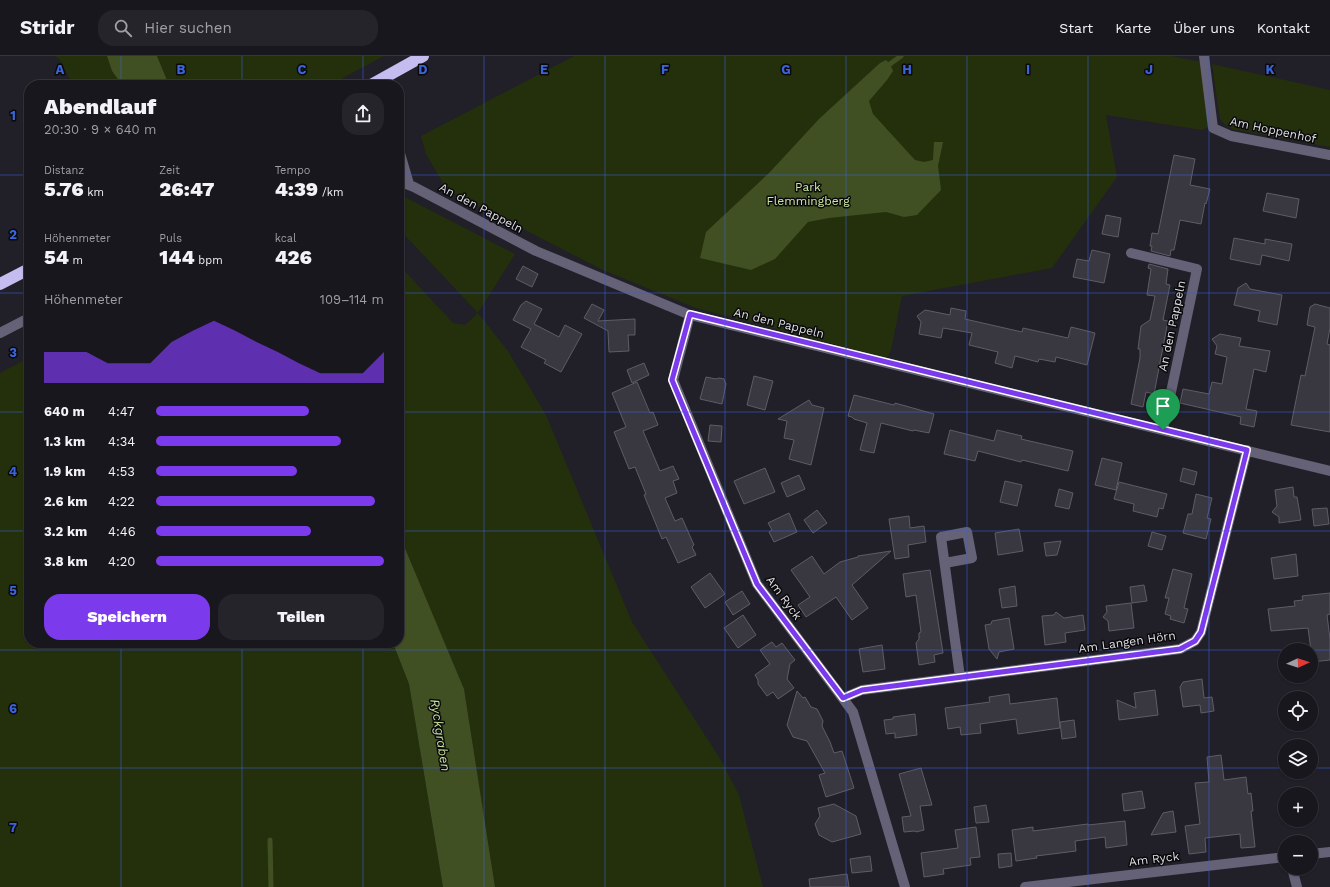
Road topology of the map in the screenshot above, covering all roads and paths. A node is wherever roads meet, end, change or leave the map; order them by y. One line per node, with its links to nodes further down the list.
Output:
1 (423, 56): 3 (highway)
2 (1204, 56): 4 (street, Am Hoppenhof)
3 (380, 80)
4 (1330, 155)
5 (404, 167): 7 (street)
6 (404, 182): 7 (street, An den Pappeln)
7 (409, 184): 11 (street, An den Pappeln)
8 (1131, 253): 14 (street, An den Pappeln)
9 (24, 272): 10 (highway)
10 (0, 284)
11 (690, 314): 14 (street, An den Pappeln); 19 (street, Am Ryck)
12 (24, 321): 13 (street)
13 (0, 333)
14 (1163, 430): 15 (street, An den Pappeln)
15 (1247, 450): 16 (street, An den Pappeln); 18 (street, Am Langen Hörn)
16 (1330, 471)
17 (945, 563): 18 (street)
18 (960, 677): 19 (street, Am Langen Hörn)
19 (843, 698): 24 (street, Am Ryck)
20 (1330, 852): 21 (street)
21 (1318, 853)
22 (1278, 858): 25 (street, Am Ryck)
23 (1294, 875): 26 (street)
24 (905, 887)
25 (1025, 887)
26 (1297, 887)

